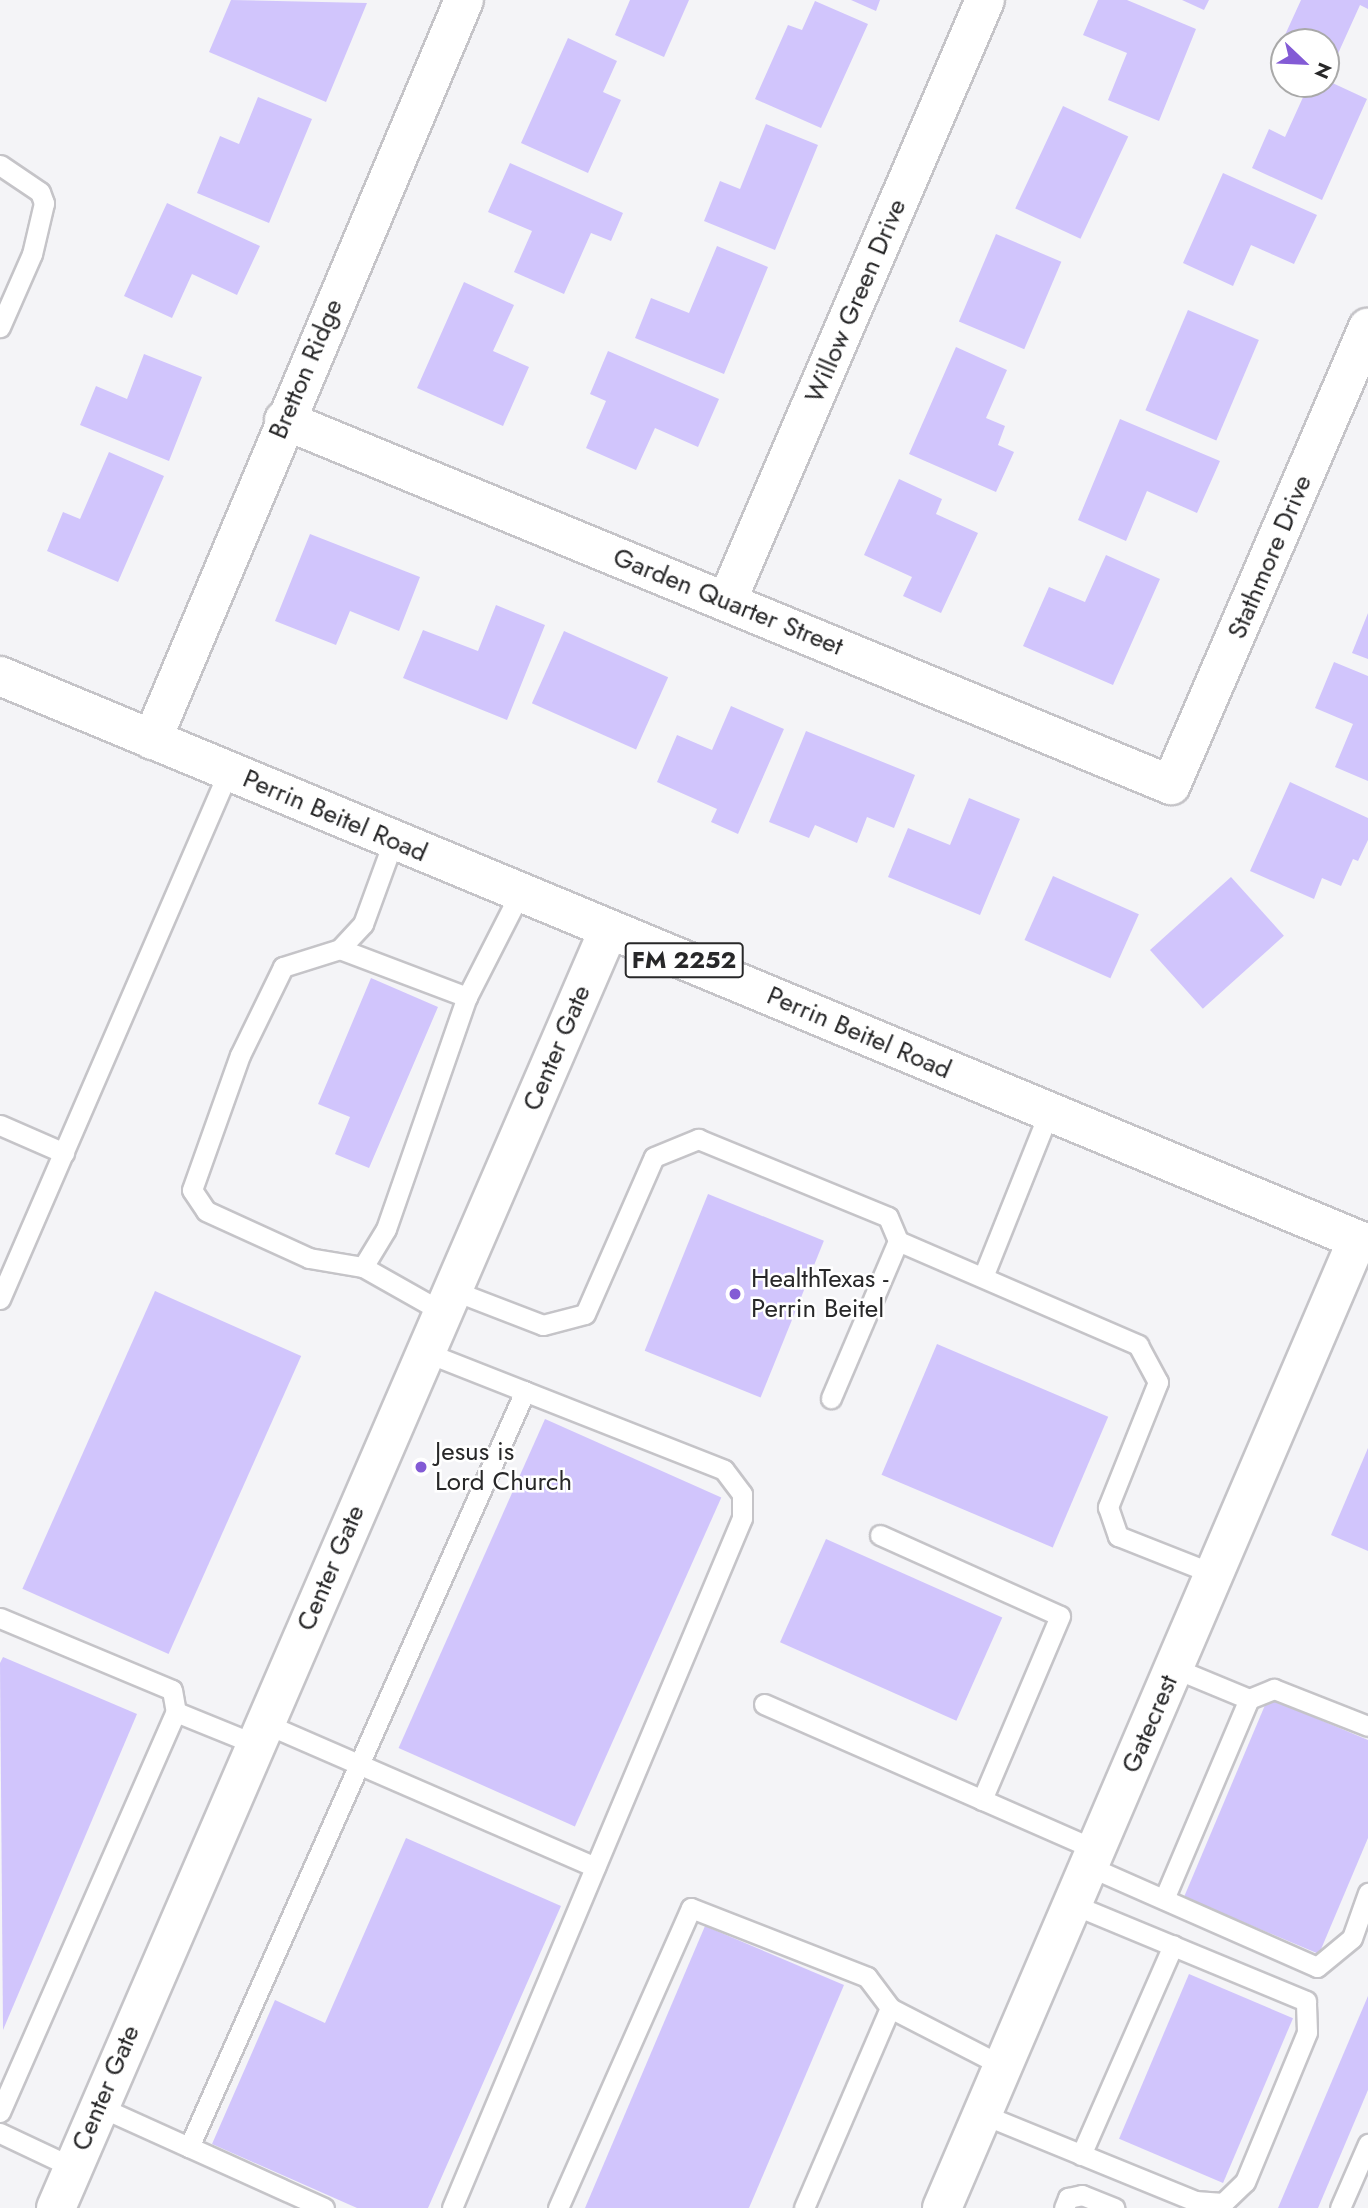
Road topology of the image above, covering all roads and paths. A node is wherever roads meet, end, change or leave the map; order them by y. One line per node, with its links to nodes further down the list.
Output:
1 (464, 0): 6 (street, Bretton Ridge)
2 (985, 0): 7 (street, Willow Green Drive)
3 (4, 166): 4 (lane)
4 (0, 327)
5 (1368, 328): 11 (street, Stathmore Drive)
6 (284, 420): 7 (street, Garden Quarter Street); 9 (street, Bretton Ridge)
7 (727, 601): 11 (street, Garden Quarter Street)
8 (0, 676): 9 (street, Perrin Beitel Road / FM 2252)
9 (152, 740): 10 (street, Perrin Beitel Road / FM 2252)
10 (229, 770): 12 (street, Perrin Beitel Road / FM 2252); 19 (lane)
11 (1171, 785)
12 (393, 842): 13 (street, Perrin Beitel Road / FM 2252); 15 (lane)
13 (520, 893): 14 (street, Perrin Beitel Road / FM 2252); 16 (lane)
14 (609, 929): 17 (street, Perrin Beitel Road / FM 2252); 25 (street, Center Gate)
15 (341, 949): 16 (lane); 22 (lane)
16 (467, 997): 22 (lane)
17 (1049, 1112): 21 (street, Perrin Beitel Road / FM 2252); 23 (lane)
18 (0, 1125): 19 (lane)
19 (64, 1153): 24 (lane)
20 (898, 1241): 23 (lane); 25 (lane); 28 (lane)
21 (1363, 1242): 30 (street, Gatecrest)
22 (363, 1267): 25 (lane)
23 (983, 1278): 30 (lane)
24 (0, 1299)
25 (447, 1301): 26 (street, Center Gate)
26 (425, 1352): 27 (lane); 37 (street, Center Gate)
27 (524, 1391): 38 (lane); 41 (lane)
28 (831, 1398)
29 (880, 1535): 39 (lane)
30 (1214, 1574): 32 (street, Gatecrest)
31 (0, 1618): 35 (lane)
32 (1174, 1668): 33 (lane); 40 (street, Gatecrest)
33 (1249, 1699): 36 (lane); 43 (lane)
34 (764, 1704): 39 (lane)
35 (176, 1712): 37 (lane); 49 (lane)
36 (1368, 1726)
37 (260, 1733): 38 (lane); 48 (street, Center Gate)
38 (359, 1765): 41 (lane); 53 (lane)
39 (982, 1800): 40 (lane)
40 (1092, 1858): 43 (lane); 44 (street, Gatecrest)
41 (595, 1867): 57 (lane)
42 (1368, 1894): 43 (lane)
43 (1164, 1899)
44 (1072, 1904): 45 (lane); 47 (street, Gatecrest)
45 (1173, 1945): 54 (lane); 54 (lane)
46 (891, 2008): 47 (lane); 58 (lane); 59 (lane)
47 (1003, 2066): 50 (street, Gatecrest)
48 (98, 2106): 53 (lane); 55 (street, Center Gate)
49 (0, 2112)
50 (982, 2114): 54 (lane); 60 (street, Gatecrest)
51 (0, 2133): 55 (lane)
52 (1368, 2144): 63 (lane)
53 (189, 2147): 56 (lane)
54 (1081, 2155)
55 (69, 2195)
56 (324, 2208)
57 (452, 2208)
58 (558, 2208)
59 (804, 2208)
60 (942, 2208)
61 (1064, 2208): 62 (lane)
62 (1115, 2208)
63 (1340, 2208)

